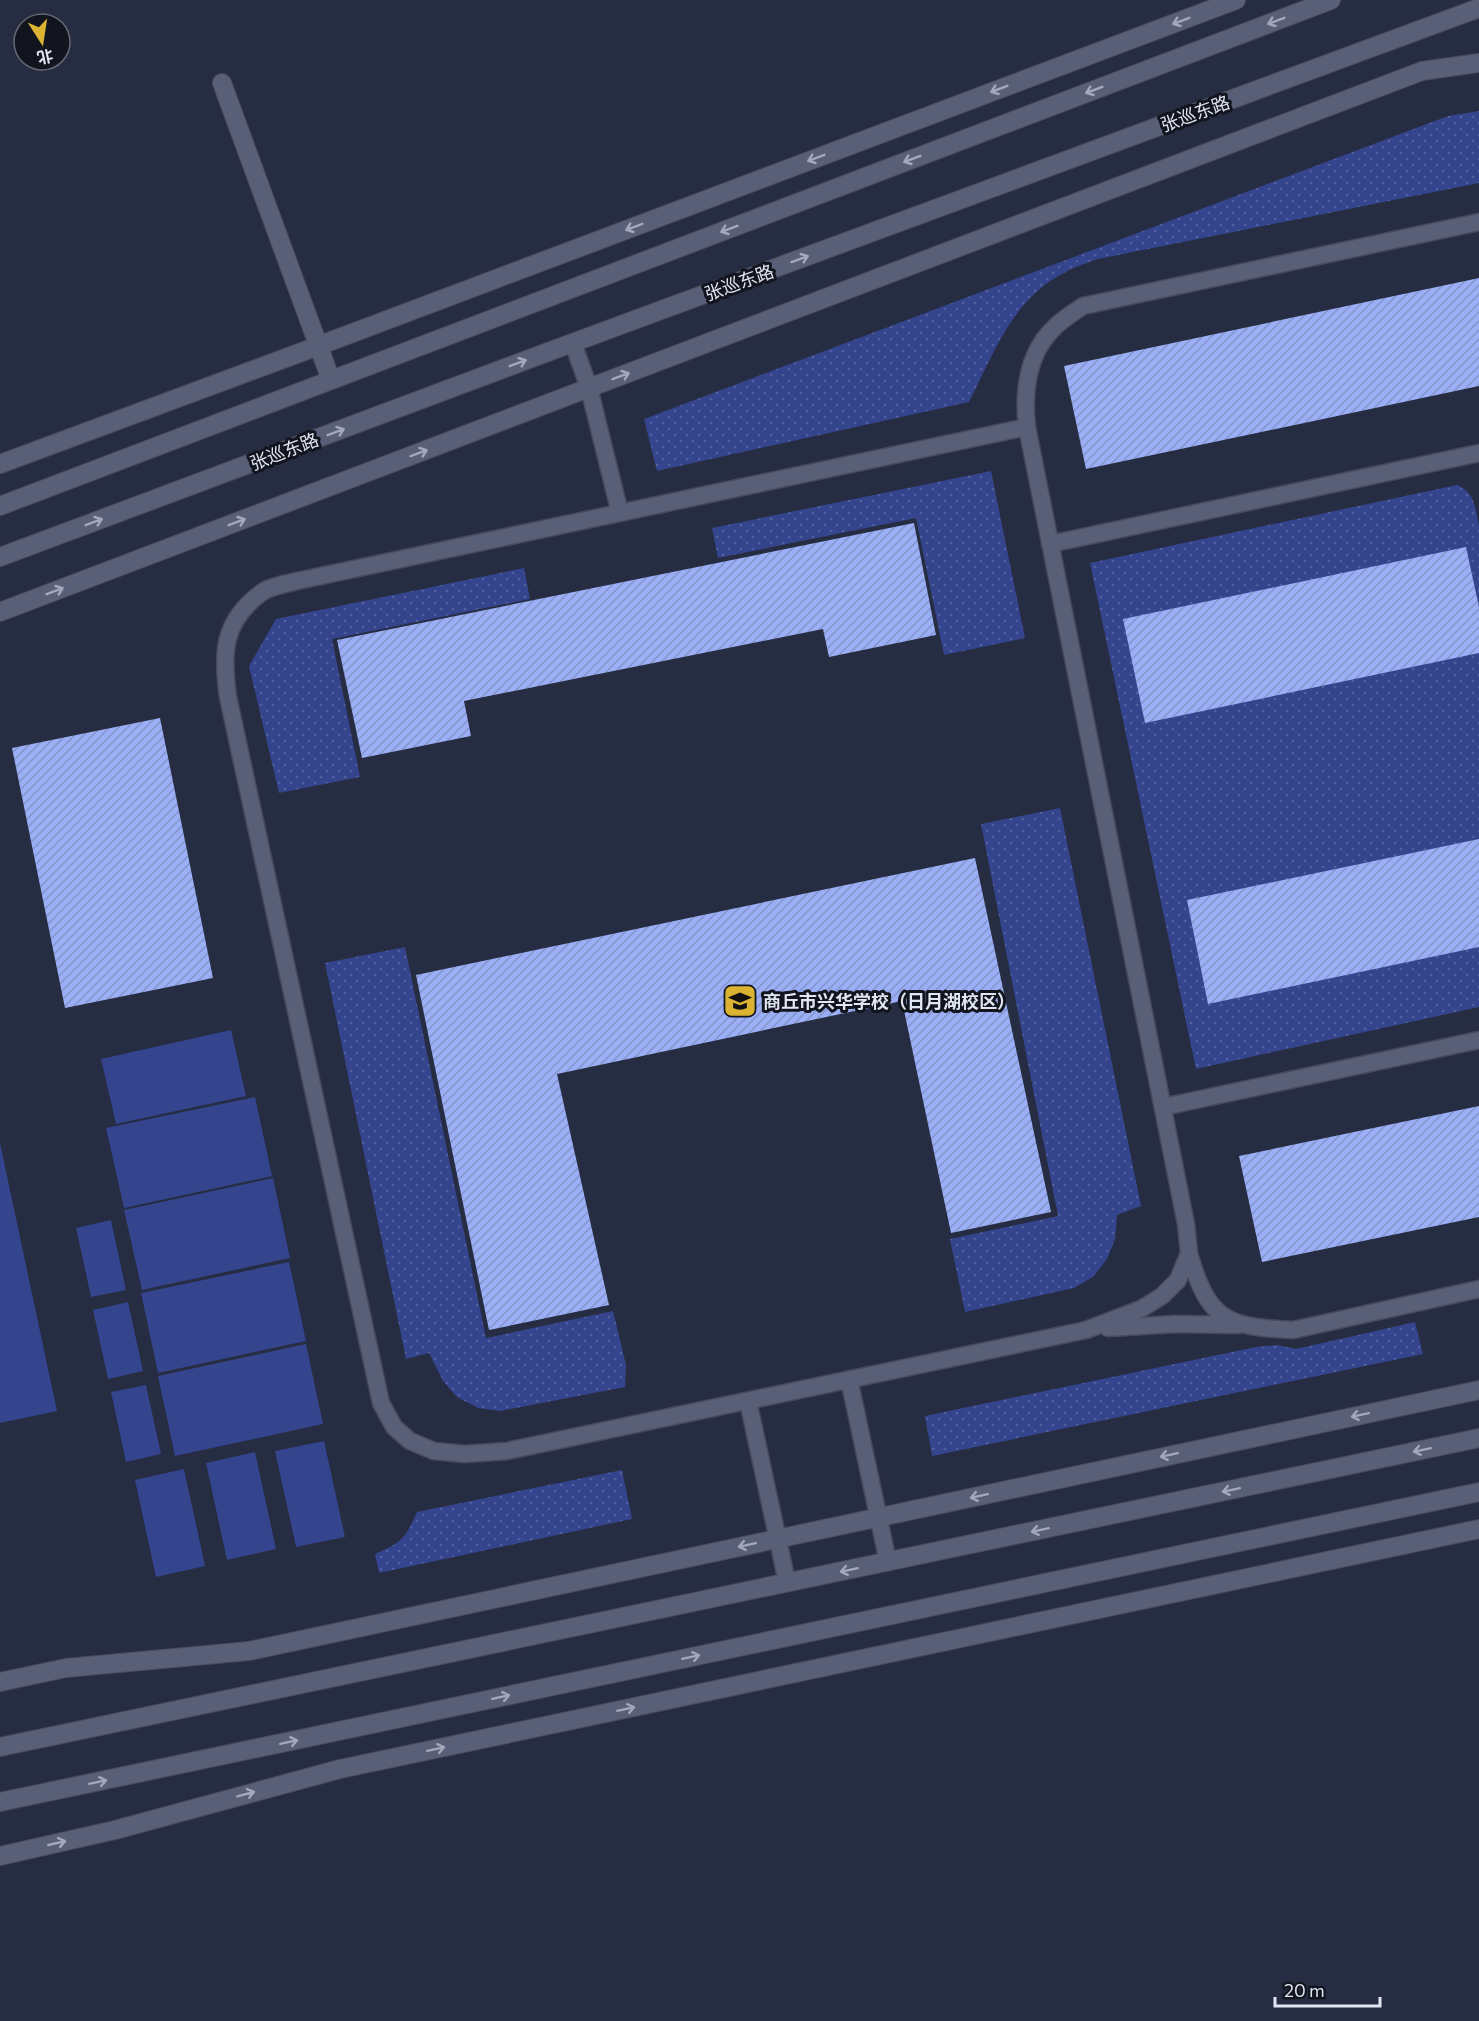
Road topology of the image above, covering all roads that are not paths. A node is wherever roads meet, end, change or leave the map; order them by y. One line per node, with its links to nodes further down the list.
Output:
1 (1236, 0): 8 (main road, one-way to 8)
2 (1331, 0): 9 (main road, one-way to 9)
3 (1479, 8): 7 (main road, 张巡东路, one-way to 3)
4 (1479, 63): 10 (main road, one-way to 4)
5 (222, 83): 8 (main road)
6 (1479, 222): 11 (lane)
7 (573, 343): 10 (lane); 17 (main road, 张巡东路, one-way to 7)
8 (318, 346): 9 (main road); 13 (main road)
9 (331, 380): 14 (main road)
10 (589, 388): 15 (lane); 18 (main road, one-way to 10)
11 (1027, 427): 15 (lane); 16 (lane)
12 (1479, 453): 16 (lane)
13 (0, 464)
14 (0, 506)
15 (620, 513): 27 (lane)
16 (1050, 544): 20 (lane)
17 (0, 557)
18 (0, 612)
19 (1479, 1040): 20 (lane)
20 (1163, 1107): 21 (lane)
21 (1189, 1253): 23 (lane); 24 (lane)
22 (1479, 1289): 23 (lane)
23 (1245, 1325): 24 (lane)
24 (1086, 1330): 25 (lane)
25 (849, 1379): 27 (lane); 30 (lane)
26 (1479, 1390): 30 (main road, one-way to 30)
27 (748, 1401): 32 (lane)
28 (1479, 1438): 33 (main road, one-way to 33)
29 (1479, 1492): 37 (main road, one-way to 29)
30 (878, 1517): 32 (main road); 33 (lane)
31 (1479, 1529): 38 (main road, one-way to 31)
32 (778, 1539): 34 (lane); 35 (main road, one-way to 35)
33 (888, 1562): 34 (main road, one-way to 34)
34 (787, 1582): 36 (main road)
35 (0, 1682)
36 (0, 1747)
37 (0, 1802)
38 (0, 1856)

